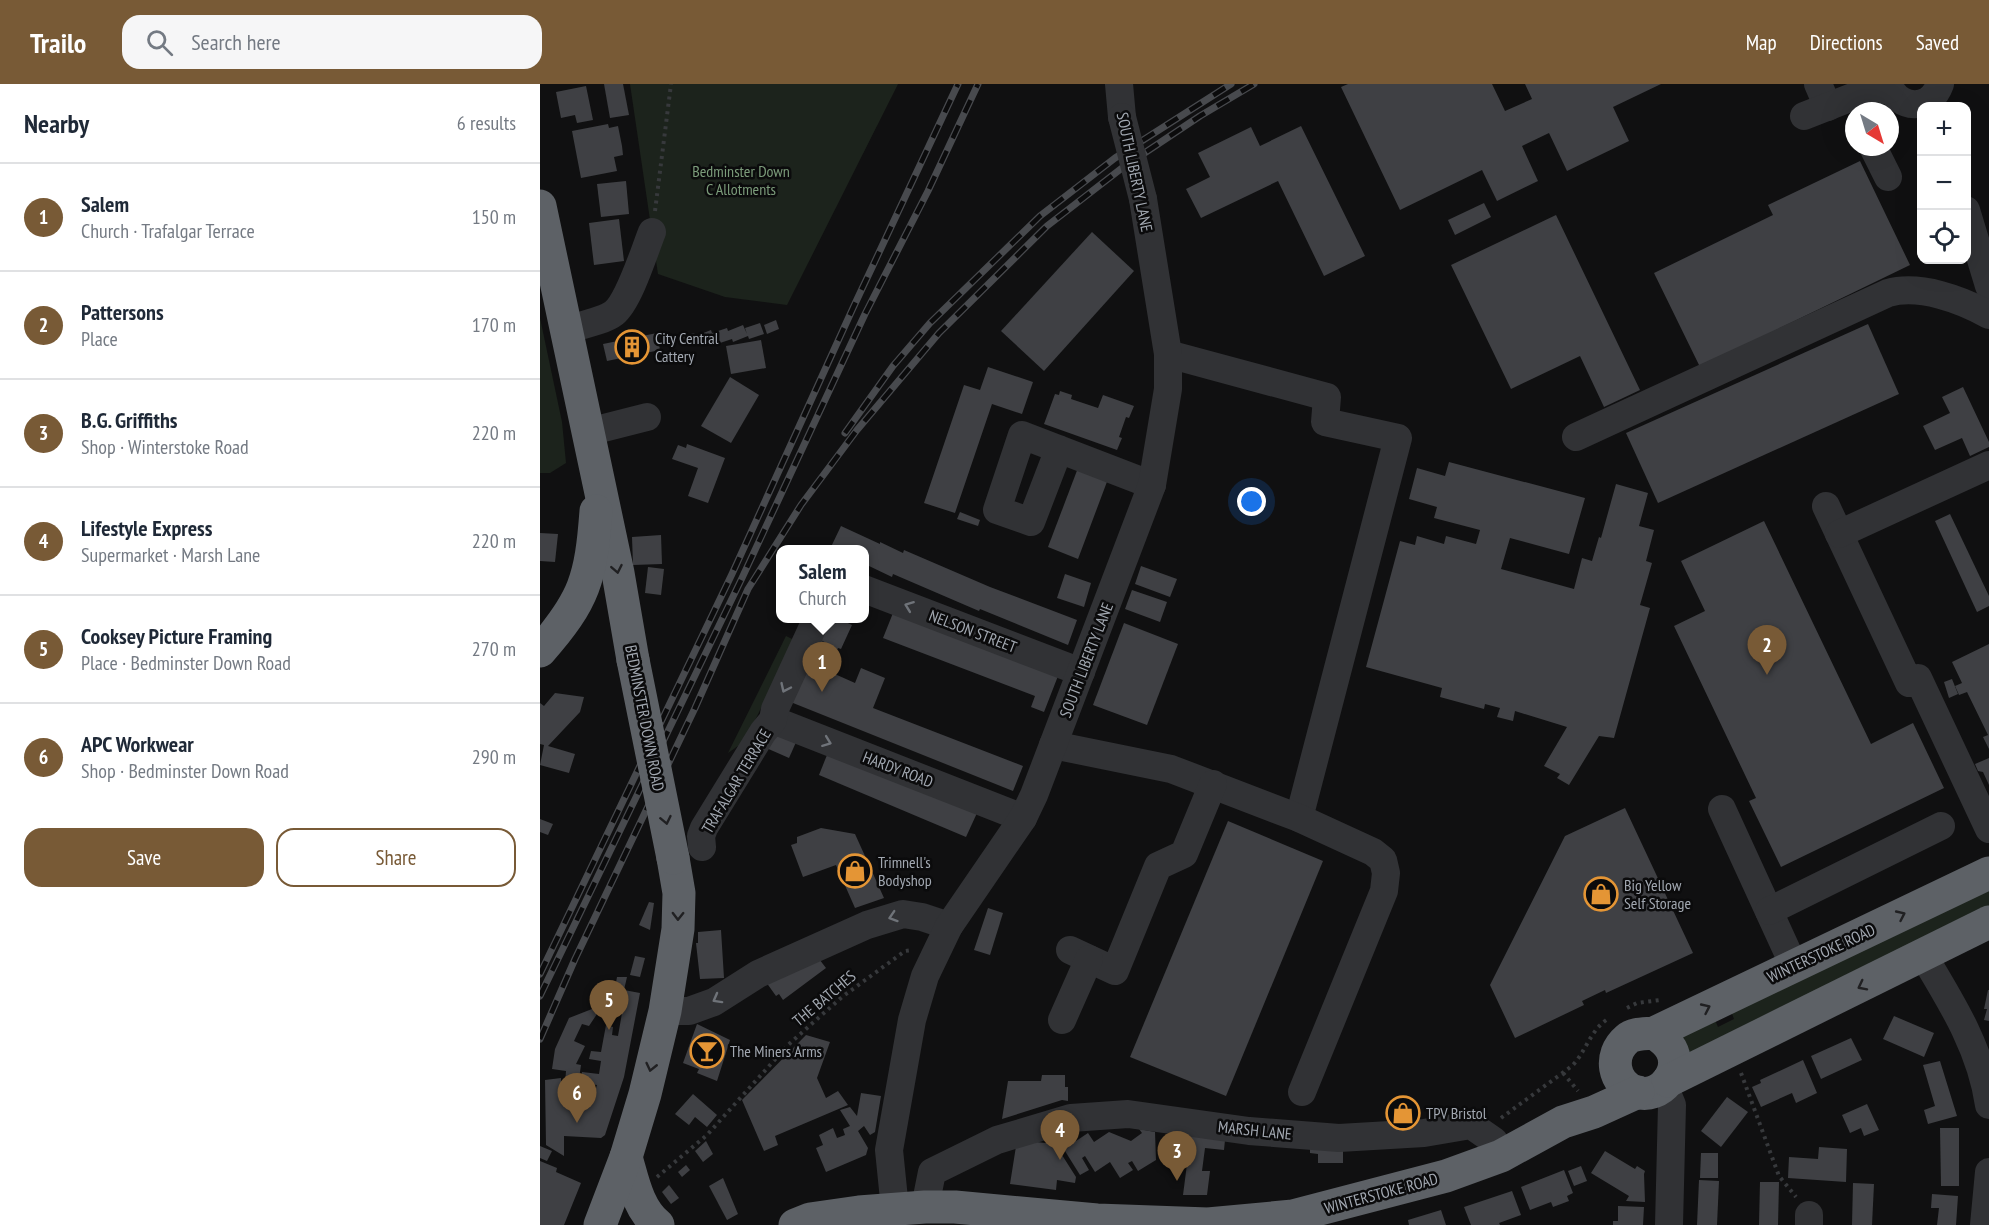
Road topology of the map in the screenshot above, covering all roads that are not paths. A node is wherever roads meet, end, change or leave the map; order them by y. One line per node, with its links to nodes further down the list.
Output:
1 (1119, 84): 13 (street, SOUTH LIBERTY LANE, bridge)
2 (1877, 95): 3 (street); 4 (street)
3 (1930, 98)
4 (1816, 102)
5 (1878, 156): 6 (street)
6 (1888, 177)
7 (540, 206): 12 (highway, BEDMINSTER DOWN ROAD)
8 (1971, 227): 10 (street)
9 (652, 232): 12 (street)
10 (1989, 286)
11 (1989, 315): 16 (street)
12 (565, 330): 15 (highway, BEDMINSTER DOWN ROAD)
13 (1168, 354): 20 (street, SOUTH LIBERTY LANE); 34 (street)
14 (647, 417): 15 (street)
15 (588, 432): 19 (highway, BEDMINSTER DOWN ROAD)
16 (1576, 437)
17 (1059, 449): 20 (street)
18 (1989, 465): 22 (street)
19 (597, 470): 25 (highway); 27 (highway, BEDMINSTER DOWN ROAD, one-way to 27)
20 (1152, 485): 28 (street, SOUTH LIBERTY LANE)
21 (1826, 506): 22 (street)
22 (1839, 534): 36 (street)
23 (869, 591): 28 (street, NELSON STREET, one-way to 23)
24 (815, 623): 29 (street, TRAFALGAR TERRACE, one-way to 29)
25 (562, 626): 26 (highway); 27 (highway)
26 (540, 651)
27 (633, 660): 37 (highway, BEDMINSTER DOWN ROAD, one-way to 37, bridge)
28 (1081, 672): 30 (street, SOUTH LIBERTY LANE)
29 (773, 720): 33 (street, HARDY ROAD, one-way to 33); 37 (street, TRAFALGAR TERRACE)
30 (1053, 744): 31 (street); 33 (street, SOUTH LIBERTY LANE)
31 (1213, 784): 34 (street); 45 (street)
32 (1722, 809): 39 (street)
33 (1023, 818): 41 (street, SOUTH LIBERTY LANE)
34 (1299, 818): 49 (street)
35 (1941, 826): 39 (street)
36 (1989, 829)
37 (688, 853): 44 (highway, BEDMINSTER DOWN ROAD, one-way to 44)
38 (1985, 873): 43 (highway, WINTERSTOKE ROAD, one-way to 38)
39 (1769, 911): 43 (street)
40 (1989, 922): 42 (highway, WINTERSTOKE ROAD)
41 (944, 937): 44 (street, one-way to 44); 55 (street, SOUTH LIBERTY LANE)
42 (1923, 955): 48 (highway, WINTERSTOKE ROAD, one-way to 48); 50 (street)
43 (1794, 966): 46 (highway, WINTERSTOKE ROAD, one-way to 43)
44 (665, 1011): 53 (highway, BEDMINSTER DOWN ROAD, one-way to 53)
45 (1062, 1020)
46 (1653, 1033): 47 (highway, WINTERSTOKE ROAD); 48 (highway)
47 (1615, 1065): 48 (highway); 51 (highway, WINTERSTOKE ROAD)
48 (1657, 1086): 51 (highway, WINTERSTOKE ROAD); 61 (street)
49 (1302, 1092)
50 (1989, 1105)
51 (1563, 1122): 52 (highway, WINTERSTOKE ROAD)
52 (1501, 1156): 55 (street, MARSH LANE); 56 (highway, WINTERSTOKE ROAD)
53 (626, 1157): 58 (highway, BEDMINSTER DOWN ROAD); 59 (highway)
54 (1989, 1172): 62 (street)
55 (916, 1212): 57 (highway, WINTERSTOKE ROAD); 60 (highway, WINTERSTOKE ROAD)
56 (1294, 1220): 57 (highway, WINTERSTOKE ROAD)
57 (1208, 1224)
58 (600, 1225)
59 (658, 1225)
60 (795, 1225)
61 (1669, 1225)
62 (1984, 1225)

